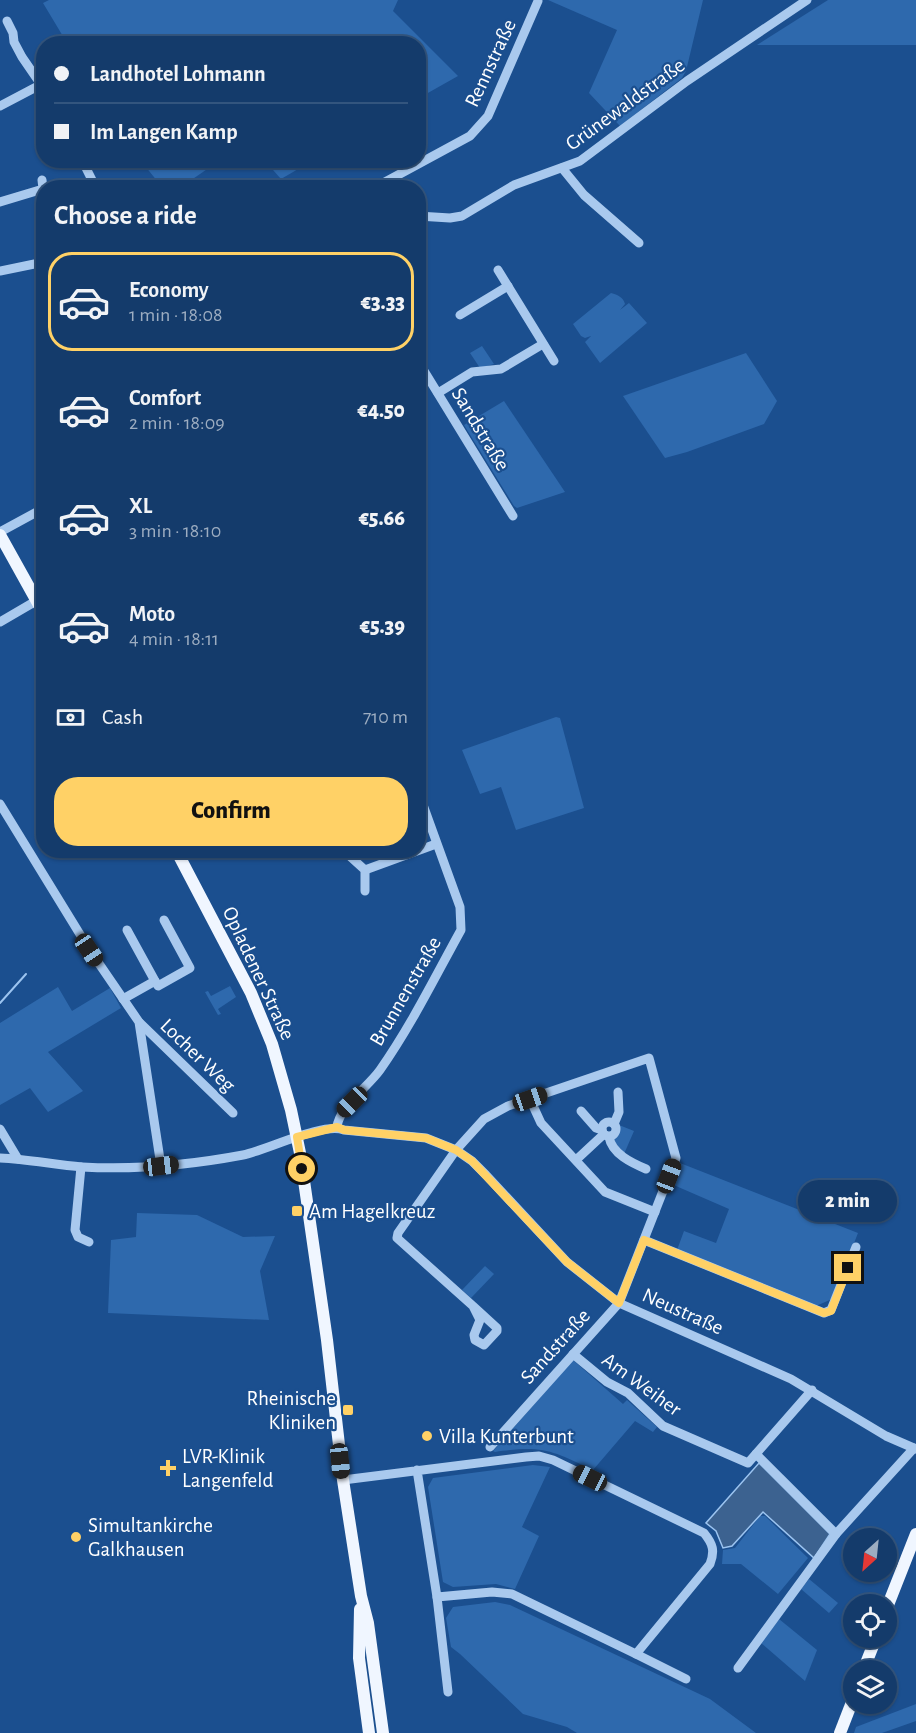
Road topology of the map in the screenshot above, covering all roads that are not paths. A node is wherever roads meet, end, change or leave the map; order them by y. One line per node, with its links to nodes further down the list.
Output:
1 (807, 0): 9 (street, Grünewaldstraße)
2 (538, 1): 7 (street, Rennstraße)
3 (8, 21): 4 (street)
4 (36, 77)
5 (36, 89): 6 (street)
6 (2, 102)
7 (426, 160)
8 (411, 168): 10 (street, Rennstraße)
9 (562, 168): 13 (street, Grünewaldstraße); 14 (street)
10 (389, 180)
11 (36, 191): 12 (street)
12 (0, 202)
13 (426, 216)
14 (639, 243)
15 (36, 264): 17 (street)
16 (498, 270): 18 (street)
17 (0, 271)
18 (508, 286): 19 (street); 20 (street)
19 (460, 315)
20 (543, 344): 21 (street); 23 (street)
21 (554, 361)
22 (426, 374): 23 (street, Sandstraße)
23 (438, 393): 25 (street, Sandstraße)
24 (36, 513): 26 (street)
25 (513, 516)
26 (0, 533): 27 (main road)
27 (36, 601): 28 (street)
28 (0, 622)
29 (0, 804): 41 (street, Locher Weg)
30 (426, 815): 31 (street, Brunnenstraße)
31 (436, 844): 32 (street); 47 (street, Brunnenstraße)
32 (426, 848)
33 (180, 858): 50 (main road, Opladener Straße)
34 (352, 858): 36 (street)
35 (398, 858): 36 (street)
36 (365, 870): 37 (street)
37 (365, 891)
38 (164, 920): 40 (street)
39 (127, 930): 40 (street)
40 (155, 981): 41 (street)
41 (123, 999): 42 (street, Locher Weg)
42 (139, 1022): 46 (street, Locher Weg); 55 (street, Locher Weg)
43 (618, 1092): 49 (street)
44 (530, 1099): 51 (street); 54 (street); 58 (street, Sandstraße)
45 (581, 1111): 49 (street)
46 (233, 1113)
47 (337, 1127): 50 (street, Neustraße); 51 (street, Neustraße)
48 (0, 1129): 53 (street)
49 (605, 1134): 54 (street); 57 (street)
50 (297, 1137): 55 (street, Neustraße); 70 (main road, Opladener Straße)
51 (456, 1150): 62 (street, Neustraße); 63 (street)
52 (0, 1158): 53 (street, Neustraße)
53 (18, 1159): 56 (street, Neustraße)
54 (576, 1160): 58 (street)
55 (161, 1166): 56 (street, Neustraße)
56 (81, 1167): 60 (street)
57 (646, 1169)
58 (655, 1212): 59 (street, Sandstraße)
59 (644, 1240): 61 (street); 62 (street, Sandstraße)
60 (89, 1242)
61 (856, 1247)
62 (619, 1303): 64 (street, Sandstraße); 65 (street, Neustraße)
63 (473, 1306)
64 (573, 1354): 66 (street, Sandstraße); 68 (street, Am Weiher)
65 (812, 1390): 67 (street, Neustraße); 68 (street)
66 (490, 1447)
67 (915, 1448): 71 (street)
68 (756, 1454): 71 (street)
69 (417, 1470): 70 (street); 75 (street); 76 (street)
70 (343, 1480): 74 (main road, Opladener Straße)
71 (836, 1534): 77 (street)
72 (916, 1534): 73 (main road)
73 (892, 1594)
74 (361, 1596): 81 (main road); 82 (main road)
75 (436, 1597): 76 (street); 79 (street)
76 (636, 1654): 78 (street)
77 (738, 1668)
78 (686, 1679)
79 (448, 1692)
80 (847, 1714): 83 (main road)
81 (369, 1733)
82 (383, 1733)
83 (840, 1733)

